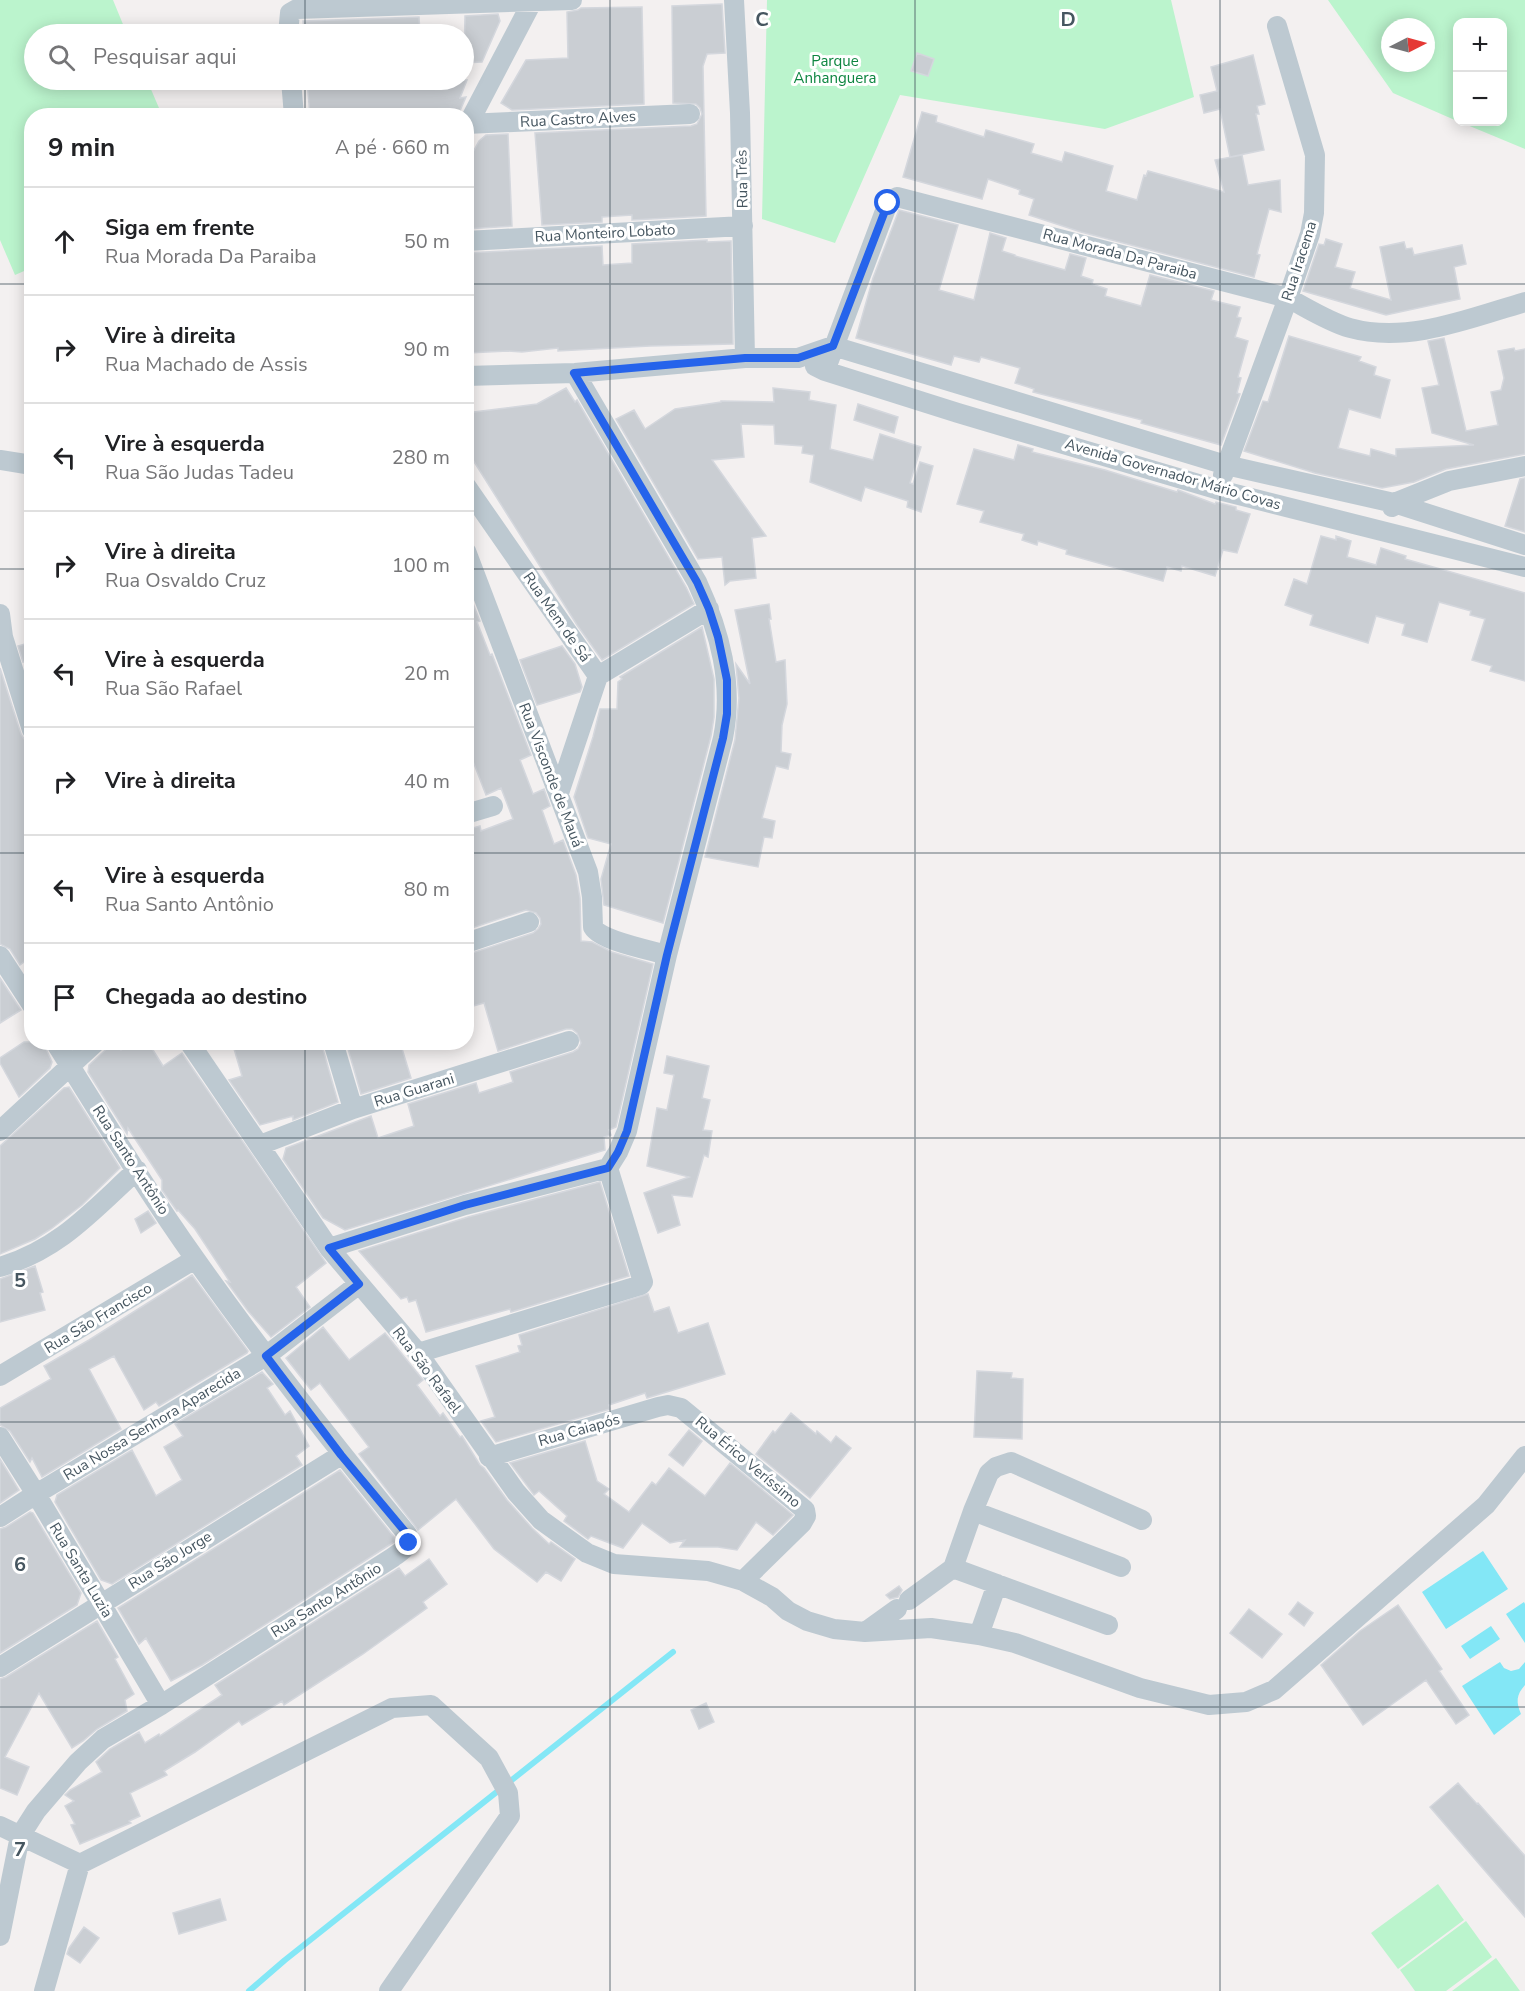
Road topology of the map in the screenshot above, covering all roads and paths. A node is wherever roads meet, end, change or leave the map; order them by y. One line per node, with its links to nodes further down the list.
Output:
1 (572, 0): 3 (street)
2 (734, 0): 11 (street, Rua Três)
3 (532, 1): 4 (street); 8 (street)
4 (289, 24)
5 (1277, 26): 13 (street, Rua Iracema)
6 (292, 90): 7 (street)
7 (293, 108)
8 (474, 113)
9 (690, 114): 10 (street, Rua Castro Alves)
10 (474, 126)
11 (743, 226): 12 (street, Rua Monteiro Lobato); 16 (street, Rua Três)
12 (474, 241)
13 (1287, 298): 14 (street, Rua Morada Da Paraiba); 15 (street, Rua Morada Da Paraiba); 25 (street, Rua Iracema)
14 (1525, 302)
15 (833, 346): 17 (street); 18 (street, Rua Morada Da Paraiba); 21 (street, Avenida Governador Mário Covas)
16 (745, 358): 17 (street); 19 (street)
17 (798, 358): 18 (street, Avenida Governador Mário Covas)
18 (825, 371): 22 (street, Avenida Governador Mário Covas)
19 (574, 373): 20 (street); 34 (street)
20 (474, 376)
21 (1033, 407): 22 (street); 25 (street, Avenida Governador Mário Covas)
22 (1026, 432): 27 (street, Avenida Governador Mário Covas)
23 (0, 460): 24 (street)
24 (24, 464)
25 (1226, 465): 27 (street, Rua Iracema); 29 (street, Avenida Governador Mário Covas)
26 (1525, 465): 29 (street)
27 (1219, 490): 30 (street, Avenida Governador Mário Covas)
28 (474, 498): 37 (street, Rua Mem de Sá)
29 (1394, 503): 30 (street); 31 (street, Avenida Governador Mário Covas)
30 (1383, 530): 32 (street, Avenida Governador Mário Covas)
31 (1525, 544)
32 (1525, 567)
33 (474, 572): 39 (street, Rua Visconde de Mauá)
34 (709, 609): 37 (street); 44 (street)
35 (0, 614): 36 (street)
36 (1, 637): 38 (street)
37 (598, 676): 39 (street, Rua Mem de Sá)
38 (24, 689)
39 (559, 793): 44 (street, Rua Visconde de Mauá)
40 (493, 806): 41 (street)
41 (474, 812)
42 (529, 922): 43 (street)
43 (474, 940)
44 (667, 955): 56 (street)
45 (0, 956): 46 (street)
46 (24, 993)
47 (570, 1041): 53 (street, Rua Guarani)
48 (60, 1050): 52 (street, Rua Santo Antônio)
49 (87, 1050): 52 (street)
50 (195, 1050): 55 (street, Rua São Rafael)
51 (335, 1050): 53 (street)
52 (70, 1066): 54 (street); 57 (street, Rua Santo Antônio)
53 (353, 1109): 55 (street, Rua Guarani)
54 (0, 1131)
55 (260, 1145): 58 (street, Rua São Rafael)
56 (608, 1168): 58 (street); 62 (street)
57 (137, 1170): 59 (street, Rua Santo Antônio); 60 (street)
58 (329, 1248): 61 (street, Rua São Rafael)
59 (195, 1259): 63 (street, Rua Santo Antônio); 64 (street, Rua São Francisco)
60 (0, 1267)
61 (359, 1284): 62 (street, Rua São Rafael); 63 (street, Rua Nossa Senhora Aparecida)
62 (418, 1353): 69 (street, Rua São Rafael)
63 (266, 1356): 67 (street, Rua Santo Antônio); 70 (street, Rua Nossa Senhora Aparecida)
64 (0, 1376)
65 (668, 1406): 69 (street, Rua Caiapós); 76 (street, Rua Érico Veríssimo)
66 (0, 1437): 70 (street, Rua Santa Luzia)
67 (341, 1455): 78 (street, Rua São Jorge); 83 (street, Rua Santo Antônio)
68 (1525, 1456): 81 (street, Rua São Rafael)
69 (489, 1457): 76 (street, Rua São Rafael)
70 (36, 1494): 72 (street, Rua Nossa Senhora Aparecida); 78 (street, Rua Santa Luzia)
71 (973, 1511): 73 (street); 74 (street); 75 (street)
72 (0, 1517)
73 (1142, 1520)
74 (1121, 1567)
75 (953, 1568): 77 (street); 80 (street)
76 (743, 1581): 80 (street, Rua São Rafael)
77 (997, 1584): 79 (street); 81 (street)
78 (100, 1603): 82 (street, Rua São Jorge); 83 (street, Rua Santa Luzia)
79 (1108, 1625)
80 (865, 1632): 81 (street, Rua São Rafael)
81 (979, 1635)
82 (0, 1667)
83 (161, 1705): 85 (street, Rua Santo Antônio)
84 (0, 1826): 85 (street)
85 (20, 1836): 86 (street); 87 (street)
86 (80, 1864): 88 (street); 89 (street)
87 (0, 1936)
88 (44, 1991)
89 (389, 1991)

